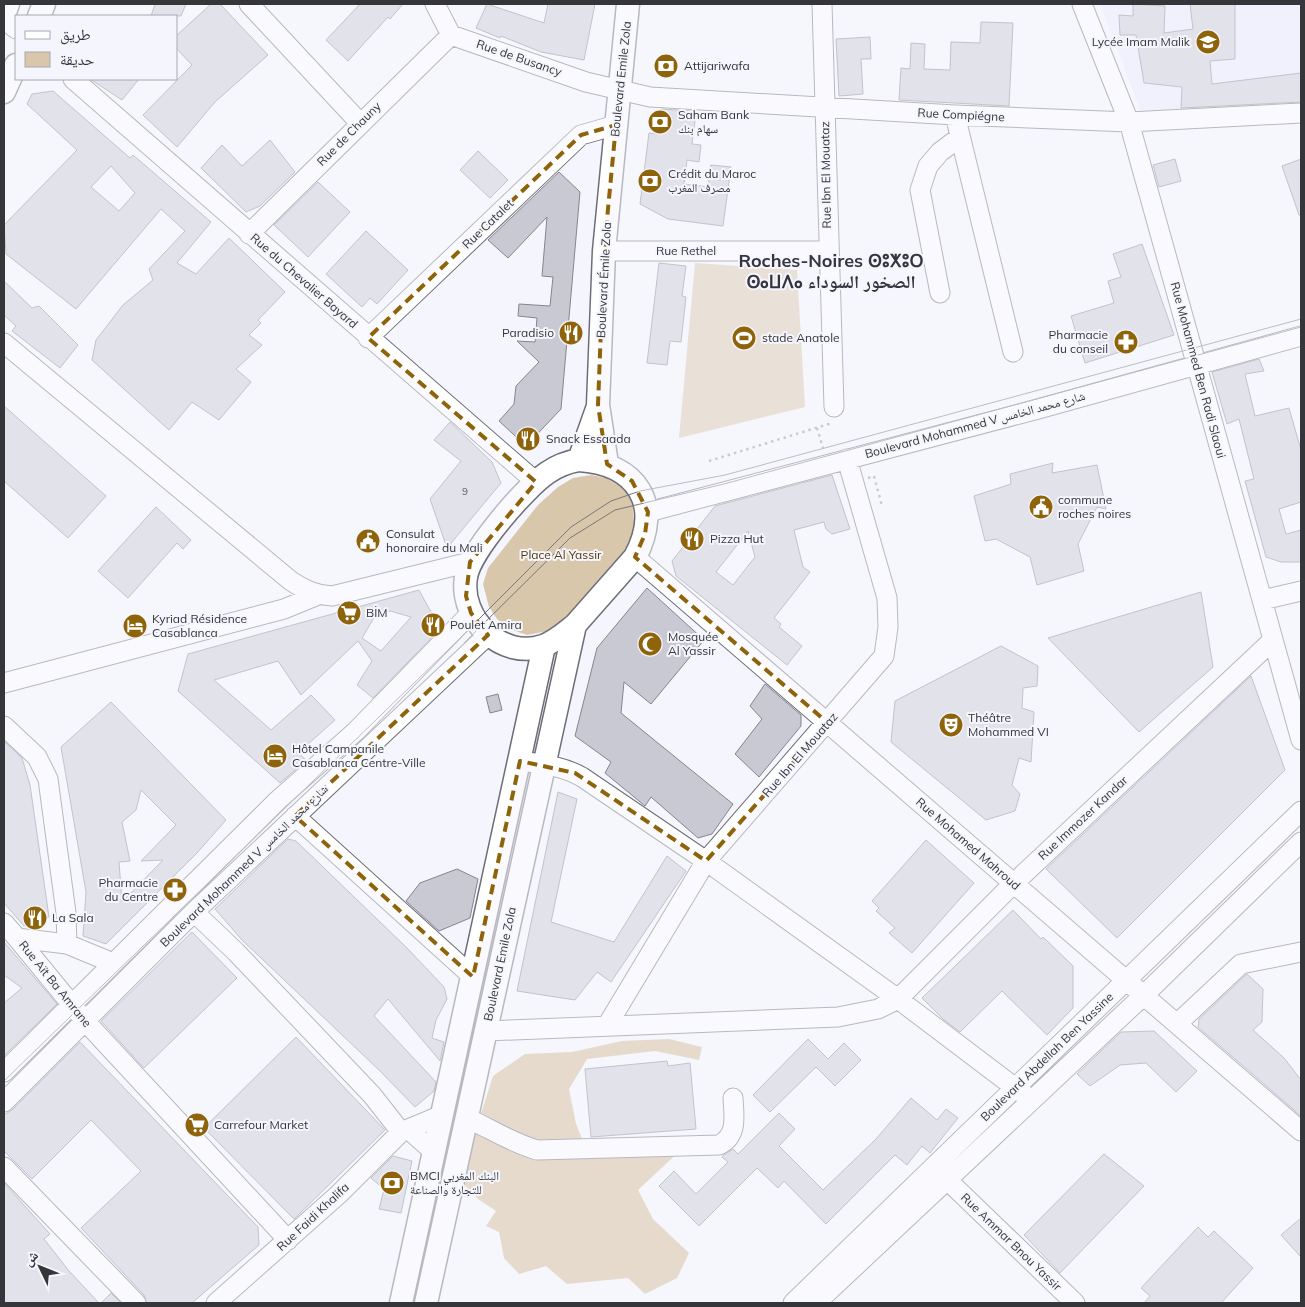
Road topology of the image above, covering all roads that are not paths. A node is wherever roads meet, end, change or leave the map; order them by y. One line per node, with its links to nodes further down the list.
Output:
1 (8, 4): 7 (main road)
2 (249, 4): 19 (street)
3 (435, 4): 10 (street)
4 (628, 4): 14 (main road, Boulevard Emile Zola)
5 (822, 4): 15 (street, Rue Ibn El Mouataz)
6 (1085, 6): 18 (street, Rue Mohammed Ben Radi Slaoui)
7 (4, 15)
8 (4, 19): 9 (street)
9 (15, 28)
10 (450, 35): 14 (street, Rue de Busancy); 19 (street, Rue de Chauny)
11 (15, 68): 13 (main road)
12 (74, 80): 23 (street, Rue du Chevalier Bayard)
13 (4, 92)
14 (621, 92): 15 (street, Rue Compiégne); 20 (main road, Boulevard Emile Zola)
15 (825, 107): 17 (street, Rue Compiégne); 25 (street, Rue Ibn El Mouataz)
16 (1301, 113): 18 (street, Rue Compiégne)
17 (955, 115): 18 (street, Rue Compiégne); 21 (street)
18 (1129, 122): 31 (street, Rue Mohammed Ben Radi Slaoui)
19 (360, 123): 23 (street, Rue de Chauny)
20 (616, 125): 22 (main road, Boulevard Emile Zola); 28 (street, Rue Catalet)
21 (960, 137): 26 (street); 30 (street)
22 (613, 154): 24 (main road, Boulevard Émile Zola)
23 (249, 234): 28 (street, Rue du Chevalier Bayard)
24 (604, 251): 25 (street, Rue Rethel); 32 (main road, Boulevard Émile Zola)
25 (828, 251): 33 (street, Rue Ibn El Mouataz)
26 (940, 293)
27 (1301, 336): 31 (street, Boulevard Mohammed V شارع محمد الخامس)
28 (368, 338): 37 (street, Rue du Chevalier Bayard)
29 (4, 343): 42 (street)
30 (1014, 352)
31 (1197, 364): 34 (street, Boulevard Mohammed V شارع محمد الخامس); 43 (street, Rue Mohammed Ben Radi Slaoui)
32 (598, 405): 35 (main road, Boulevard Émile Zola); 36 (main road, Boulevard Émile Zola)
33 (836, 414)
34 (847, 459): 38 (street, Boulevard Mohammed V شارع محمد الخامس); 50 (street, Rue Ibn El Mouataz)
35 (579, 460): 36 (main road); 37 (main road)
36 (606, 464): 38 (main road)
37 (536, 482): 40 (main road)
38 (648, 512): 39 (main road)
39 (635, 557): 45 (main road); 50 (street, Rue Mohamed Mahroud)
40 (470, 562): 42 (street); 44 (main road)
41 (1301, 591): 43 (street)
42 (318, 595): 49 (street)
43 (1262, 600): 47 (street, Rue Mohammed Ben Radi Slaoui)
44 (471, 613): 46 (main road); 67 (street, Boulevard Mohammed V شارع محمد الخامس)
45 (575, 625): 48 (main road); 54 (main road, Boulevard Emile Zola)
46 (488, 635): 48 (main road); 56 (street, Boulevard Mohammed V شارع محمد الخامس)
47 (1272, 641): 52 (street, Rue Mohammed Ben Radi Slaoui); 61 (street, Rue Immozer Kandar)
48 (544, 646): 53 (main road, Boulevard Emile Zola)
49 (4, 684)
50 (828, 723): 59 (street, Rue Ibn El Mouataz); 61 (street, Rue Mohamed Mahroud)
51 (4, 726): 65 (street)
52 (1301, 740)
53 (520, 761): 54 (street); 68 (main road, Boulevard Emile Zola)
54 (544, 764): 59 (street); 76 (main road, Boulevard Emile Zola)
55 (1301, 811): 58 (street, Boulevard Abdellah Ben Yassine)
56 (295, 816): 62 (street, Boulevard Mohammed V شارع محمد الخامس); 68 (street)
57 (1301, 842): 60 (street, Boulevard Abdellah Ben Yassine)
58 (1263, 848): 60 (street); 69 (street, Boulevard Abdellah Ben Yassine)
59 (706, 862): 71 (street); 75 (street, Rue Ibn El Mouataz)
60 (1278, 864): 70 (street, Boulevard Abdellah Ben Yassine)
61 (1014, 883): 69 (street, Rue Mohamed Mahroud); 71 (street, Rue Immozer Kandar)
62 (194, 912): 73 (street, Boulevard Mohammed V شارع محمد الخامس); 84 (street)
63 (4, 923): 64 (street)
64 (17, 938): 65 (street, Rue Aït Ba Amrane); 72 (street, Rue Aït Ba Amrane)
65 (67, 944): 67 (street, Rue Aït Ba Amrane)
66 (1301, 952): 74 (street)
67 (113, 963): 72 (street, Boulevard Mohammed V شارع محمد الخامس)
68 (473, 977): 82 (main road, Boulevard Emile Zola)
69 (1126, 980): 70 (street, Rue Mohamed Mahroud); 78 (street, Boulevard Abdellah Ben Yassine)
70 (1144, 995): 74 (street, Rue Mohamed Mahroud); 80 (street, Boulevard Abdellah Ben Yassine)
71 (898, 999): 75 (street); 78 (street)
72 (73, 1004): 73 (street, Rue Aït Ba Amrane); 77 (street, Boulevard Mohammed V شارع محمد الخامس)
73 (86, 1022): 81 (street, Boulevard Mohammed V شارع محمد الخامس); 90 (street, Rue Aït Ba Amrane)
74 (1178, 1023): 85 (street, Rue Mohamed Mahroud)
75 (608, 1024): 76 (street)
76 (486, 1031): 83 (main road, Boulevard Emile Zola)
77 (4, 1072)
78 (1016, 1088): 80 (street); 87 (street, Boulevard Abdellah Ben Yassine)
79 (734, 1098): 83 (street)
80 (1032, 1101): 89 (street, Boulevard Abdellah Ben Yassine)
81 (4, 1102)
82 (442, 1115): 84 (street, Rue Faidi Khalifa); 86 (main road, Boulevard Emile Zola)
83 (466, 1118): 94 (main road, Boulevard Emile Zola)
84 (404, 1130): 86 (street); 90 (street, Rue Faidi Khalifa)
85 (1301, 1131)
86 (434, 1152): 93 (main road, Boulevard Emile Zola)
87 (934, 1166): 89 (street, Rue Ammar Bnou Yassir); 95 (street, Boulevard Abdellah Ben Yassine)
88 (4, 1167): 91 (street)
89 (948, 1181): 96 (street, Boulevard Abdellah Ben Yassine); 97 (street, Rue Ammar Bnou Yassir)
90 (288, 1240): 92 (street, Rue Faidi Khalifa)
91 (136, 1303)
92 (216, 1303)
93 (402, 1303)
94 (426, 1303)
95 (793, 1303)
96 (816, 1303)
97 (1075, 1303)

